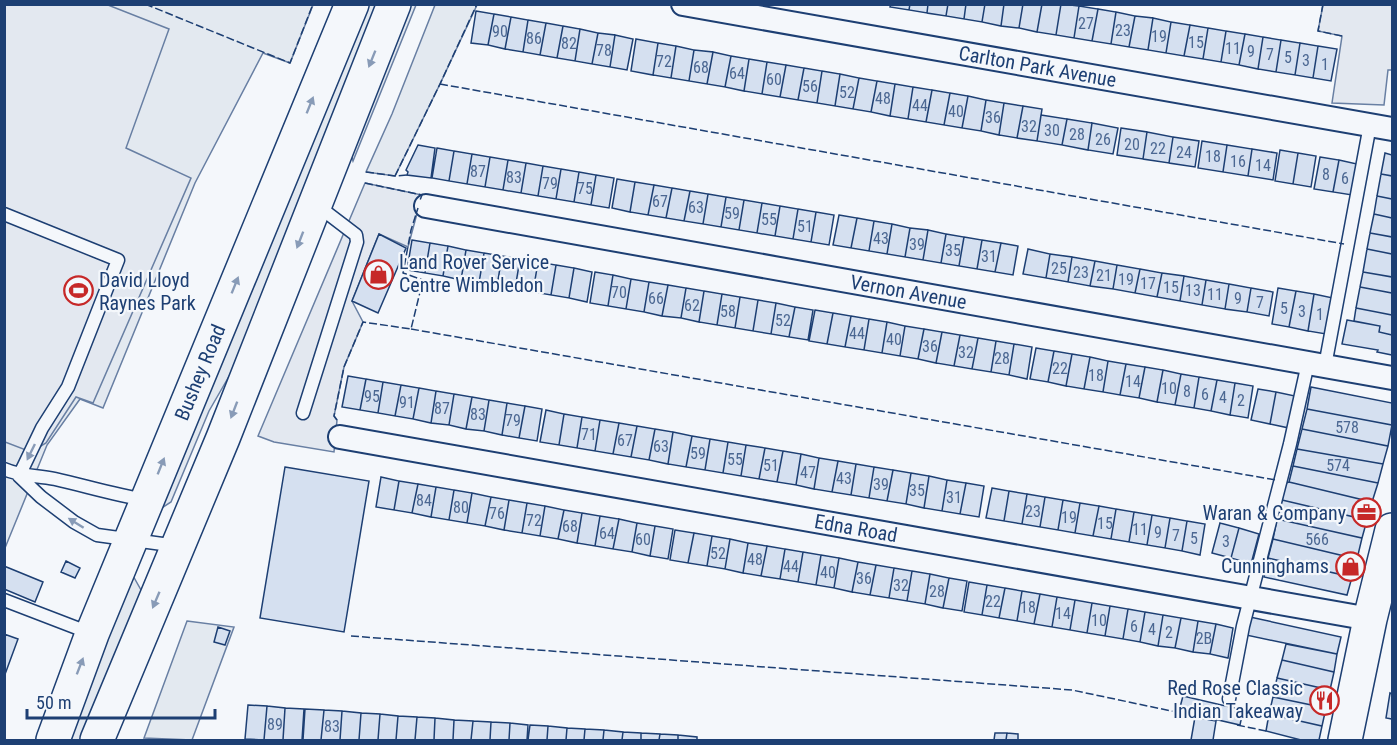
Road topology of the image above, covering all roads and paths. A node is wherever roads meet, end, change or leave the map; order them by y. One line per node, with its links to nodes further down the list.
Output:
1 (352, 4): 15 (main road, Bushey Road, one-way to 1)
2 (394, 4): 6 (main road, one-way to 6)
3 (683, 4): 4 (street, Carlton Park Avenue)
4 (1370, 125): 5 (street, Carlton Park Avenue); 9 (lane)
5 (1392, 129)
6 (314, 203): 11 (lane); 18 (main road, one-way to 18)
7 (426, 206): 9 (street, Vernon Avenue)
8 (4, 214): 14 (lane, one-way to 14)
9 (1316, 365): 10 (street, Vernon Avenue); 19 (lane)
10 (1392, 378)
11 (303, 413)
12 (340, 437): 19 (street, Edna Road)
13 (4, 469): 14 (lane)
14 (19, 476): 15 (lane); 17 (lane, one-way to 14)
15 (147, 500): 17 (main road, Bushey Road)
16 (1392, 530): 21 (main road)
17 (131, 539): 18 (lane); 22 (main road, Bushey Road)
18 (179, 546): 25 (main road, one-way to 25)
19 (1250, 597): 21 (street, Edna Road); 23 (lane)
20 (4, 600): 22 (lane)
21 (1370, 619): 26 (main road)
22 (92, 634): 24 (main road, Bushey Road, one-way to 22)
23 (1229, 699)
24 (53, 741)
25 (97, 741)
26 (1345, 741)

